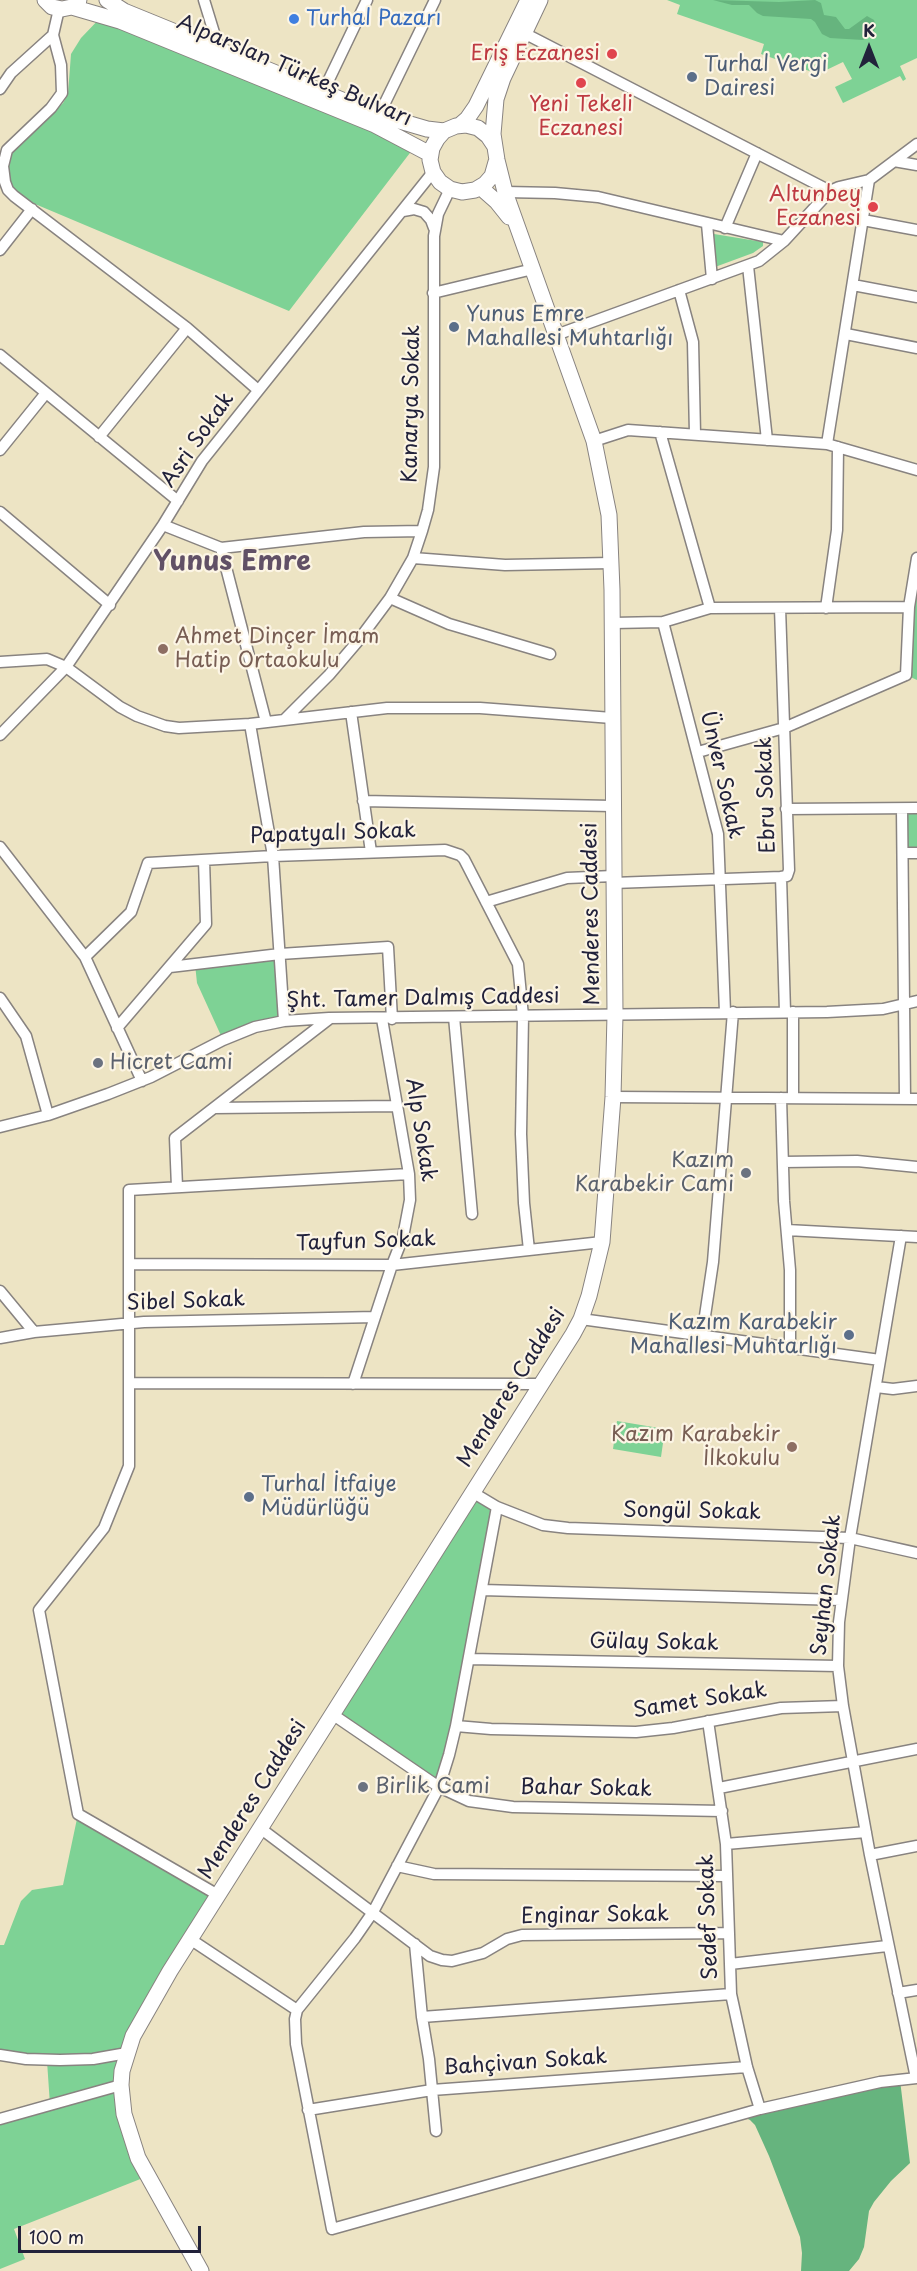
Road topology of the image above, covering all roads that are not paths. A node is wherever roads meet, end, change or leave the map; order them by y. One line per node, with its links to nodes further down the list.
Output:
1 (45, 0): 8 (street, Alparslan Türkeş Bulvarı)
2 (107, 0): 11 (street, Alparslan Türkeş Bulvarı)
3 (204, 0): 11 (street)
4 (367, 0): 15 (street)
5 (435, 0): 16 (street)
6 (528, 0): 9 (street, Menderes Caddesi)
7 (540, 0): 9 (street, Menderes Caddesi)
8 (70, 5): 10 (street); 22 (street, Alparslan Türkeş Bulvarı)
9 (519, 31): 17 (street, Menderes Caddesi); 20 (street, Menderes Caddesi); 21 (street)
10 (53, 34): 12 (street); 31 (street)
11 (219, 49): 15 (street, Alparslan Türkeş Bulvarı)
12 (11, 73): 13 (street); 14 (street)
13 (0, 77)
14 (0, 89)
15 (323, 92): 16 (street, Alparslan Türkeş Bulvarı)
16 (380, 115): 18 (street, Alparslan Türkeş Bulvarı)
17 (460, 125): 18 (street); 20 (street)
18 (444, 131): 22 (street)
19 (917, 144): 23 (street)
20 (496, 153): 27 (street); 30 (street, Menderes Caddesi)
21 (756, 153): 29 (street); 35 (street)
22 (430, 154): 25 (street)
23 (894, 161): 24 (street); 26 (street)
24 (917, 165)
25 (433, 172): 28 (street); 32 (street, Asri Sokak)
26 (869, 180): 29 (street); 33 (street)
27 (480, 187): 28 (street); 38 (street, Menderes Caddesi)
28 (450, 189): 37 (street, Kanarya Sokak)
29 (830, 191): 39 (street)
30 (505, 192): 34 (street); 38 (street, Menderes Caddesi)
31 (32, 209): 40 (street); 48 (street)
32 (403, 211): 37 (street); 53 (street, Asri Sokak)
33 (863, 220): 36 (street); 44 (street)
34 (707, 224): 35 (street); 43 (street)
35 (725, 228): 39 (street)
36 (917, 230)
37 (434, 231): 46 (street, Kanarya Sokak)
38 (519, 232): 42 (street, Menderes Caddesi)
39 (783, 242): 41 (street)
40 (0, 250)
41 (748, 266): 43 (street); 58 (street)
42 (533, 269): 46 (street); 50 (street, Menderes Caddesi)
43 (711, 279): 45 (street)
44 (853, 285): 47 (street); 49 (street)
45 (679, 290): 50 (street); 56 (street)
46 (433, 293): 67 (street, Kanarya Sokak)
47 (917, 297)
48 (188, 328): 53 (street); 57 (street)
49 (846, 334): 51 (street); 60 (street)
50 (556, 335): 59 (street, Menderes Caddesi)
51 (917, 348)
52 (0, 355): 54 (street)
53 (258, 390): 64 (street, Asri Sokak)
54 (46, 393): 57 (street); 62 (street)
55 (660, 432): 56 (street); 59 (street); 75 (street)
56 (695, 434): 58 (street)
57 (99, 437): 64 (street)
58 (767, 440): 60 (street)
59 (594, 441): 71 (street, Menderes Caddesi)
60 (827, 444): 61 (street)
61 (838, 447): 63 (street); 77 (street)
62 (0, 450)
63 (917, 470)
64 (178, 501): 66 (street, Asri Sokak)
65 (0, 512): 73 (street)
66 (163, 525): 68 (street); 73 (street, Asri Sokak)
67 (422, 531): 68 (street); 69 (street, Kanarya Sokak)
68 (221, 548): 88 (street)
69 (413, 558): 71 (street); 72 (street, Kanarya Sokak)
70 (917, 558): 74 (street)
71 (611, 563): 79 (street, Menderes Caddesi)
72 (390, 598): 80 (street); 87 (street, Kanarya Sokak)
73 (110, 605): 82 (street, Asri Sokak)
74 (909, 607): 77 (street); 83 (street)
75 (710, 608): 76 (street); 78 (street)
76 (780, 608): 77 (street); 90 (street, Ebru Sokak)
77 (826, 608)
78 (663, 622): 79 (street); 92 (street, Ünver Sokak)
79 (613, 623): 86 (street, Menderes Caddesi)
80 (550, 654)
81 (0, 662): 82 (street)
82 (66, 667): 89 (street); 91 (street, Asri Sokak)
83 (906, 675): 84 (street); 90 (street)
84 (917, 680)
85 (351, 712): 86 (street); 87 (street); 93 (street)
86 (612, 718): 94 (street, Menderes Caddesi)
87 (285, 719): 88 (street)
88 (266, 722): 89 (street)
89 (250, 724): 102 (street)
90 (783, 728): 92 (street); 96 (street, Ebru Sokak)
91 (0, 735)
92 (698, 752): 106 (street, Ünver Sokak)
93 (363, 801): 94 (street); 99 (street)
94 (612, 806): 105 (street, Menderes Caddesi)
95 (917, 808): 97 (street)
96 (786, 809): 97 (street); 104 (street, Ebru Sokak)
97 (902, 809): 100 (street)
98 (0, 847): 109 (street)
99 (371, 852): 102 (street, Papatyalı Sokak); 107 (street, Papatyalı Sokak)
100 (903, 853): 101 (street); 113 (street)
101 (917, 853)
102 (273, 856): 103 (street, Papatyalı Sokak); 108 (street)
103 (204, 860): 109 (street, Papatyalı Sokak); 110 (street)
104 (781, 877): 106 (street); 115 (street, Ebru Sokak)
105 (613, 880): 106 (street); 107 (street); 116 (street, Menderes Caddesi)
106 (719, 880): 114 (street, Ünver Sokak)
107 (486, 902): 117 (street, Papatyalı Sokak)
108 (280, 954): 110 (street); 120 (street, Alp Sokak); 121 (street)
109 (85, 957): 122 (street)
110 (170, 967): 122 (street)
111 (0, 998): 131 (street)
112 (917, 1001): 113 (street, Şht. Tamer Dalmış Caddesi)
113 (904, 1005): 115 (street, Şht. Tamer Dalmış Caddesi); 128 (street)
114 (729, 1012): 115 (street, Şht. Tamer Dalmış Caddesi); 116 (street, Şht. Tamer Dalmış Caddesi); 125 (street, Ünver Sokak)
115 (789, 1012): 127 (street, Ebru Sokak)
116 (615, 1015): 117 (street, Şht. Tamer Dalmış Caddesi); 124 (street, Menderes Caddesi)
117 (523, 1016): 118 (street, Şht. Tamer Dalmış Caddesi); 142 (street, Papatyalı Sokak)
118 (454, 1017): 120 (street, Şht. Tamer Dalmış Caddesi); 137 (street)
119 (329, 1018): 120 (street, Şht. Tamer Dalmış Caddesi); 121 (street, Şht. Tamer Dalmış Caddesi); 130 (street)
120 (387, 1019): 129 (street, Alp Sokak)
121 (284, 1022): 123 (street, Şht. Tamer Dalmış Caddesi)
122 (117, 1028): 123 (street)
123 (142, 1081): 131 (street, Şht. Tamer Dalmış Caddesi)
124 (613, 1097): 125 (street); 141 (street, Menderes Caddesi)
125 (728, 1098): 126 (street); 150 (street, Ünver Sokak)
126 (781, 1098): 127 (street); 133 (street)
127 (793, 1098): 128 (street)
128 (911, 1099)
129 (397, 1106): 130 (street); 135 (street, Alp Sokak)
130 (214, 1108): 136 (street)
131 (48, 1114): 132 (street, Şht. Tamer Dalmış Caddesi)
132 (0, 1127)
133 (783, 1162): 134 (street); 138 (street)
134 (917, 1167)
135 (409, 1174): 136 (street); 144 (street, Alp Sokak)
136 (177, 1187): 143 (street)
137 (472, 1214)
138 (787, 1230): 139 (street); 152 (street)
139 (901, 1236): 140 (street); 153 (street, Seyhan Sokak)
140 (917, 1237)
141 (602, 1242): 142 (street, Tayfun Sokak); 147 (street, Menderes Caddesi)
142 (529, 1250): 144 (street, Tayfun Sokak)
143 (130, 1264): 144 (street, Tayfun Sokak); 148 (street)
144 (392, 1265): 146 (street, Alp Sokak)
145 (0, 1291): 149 (street)
146 (375, 1317): 148 (street, Sibel Sokak); 155 (street, Alp Sokak)
147 (581, 1319): 150 (street); 156 (street, Menderes Caddesi)
148 (130, 1323): 149 (street, Sibel Sokak); 154 (street)
149 (34, 1332): 151 (street, Sibel Sokak)
150 (702, 1336): 152 (street)
151 (0, 1338)
152 (790, 1348): 153 (street)
153 (880, 1360): 158 (street, Seyhan Sokak)
154 (130, 1383): 155 (street); 183 (street)
155 (353, 1384): 156 (street)
156 (540, 1384): 159 (street, Menderes Caddesi)
157 (917, 1386): 158 (street)
158 (876, 1387): 161 (street, Seyhan Sokak)
159 (472, 1492): 160 (street, Songül Sokak); 168 (street, Menderes Caddesi)
160 (497, 1507): 161 (street, Songül Sokak); 163 (street)
161 (850, 1538): 162 (street, Songül Sokak); 164 (street, Seyhan Sokak)
162 (917, 1553)
163 (482, 1590): 164 (street); 165 (street)
164 (841, 1600): 166 (street, Seyhan Sokak)
165 (469, 1659): 166 (street, Gülay Sokak); 170 (street)
166 (838, 1666): 167 (street, Seyhan Sokak)
167 (843, 1706): 169 (street, Samet Sokak); 172 (street, Seyhan Sokak)
168 (332, 1714): 173 (street, Bahar Sokak); 176 (street, Menderes Caddesi)
169 (708, 1721): 170 (street, Samet Sokak); 174 (street, Sedef Sokak)
170 (456, 1726): 173 (street)
171 (917, 1749): 172 (street)
172 (853, 1761): 174 (street); 177 (street, Seyhan Sokak)
173 (439, 1787): 175 (street, Bahar Sokak); 181 (street)
174 (719, 1788): 175 (street, Sedef Sokak)
175 (722, 1811): 178 (street, Sedef Sokak)
176 (260, 1828): 183 (street, Menderes Caddesi); 184 (street, Enginar Sokak)
177 (866, 1832): 178 (street); 180 (street, Seyhan Sokak)
178 (726, 1844): 182 (street, Sedef Sokak)
179 (917, 1846): 180 (street)
180 (870, 1855): 188 (street, Seyhan Sokak)
181 (398, 1866): 182 (street); 184 (street)
182 (727, 1876): 185 (street, Sedef Sokak)
183 (218, 1895): 186 (street, Menderes Caddesi)
184 (373, 1912): 187 (street, Enginar Sokak); 193 (street)
185 (728, 1934): 187 (street, Enginar Sokak); 189 (street, Sedef Sokak)
186 (190, 1939): 193 (street); 195 (street, Menderes Caddesi)
187 (415, 1944): 194 (street)
188 (887, 1946): 189 (street); 191 (street, Seyhan Sokak)
189 (730, 1964): 192 (street, Sedef Sokak)
190 (917, 1990): 191 (street)
191 (898, 1993): 198 (street, Seyhan Sokak)
192 (731, 1994): 194 (street); 197 (street, Sedef Sokak)
193 (297, 2010): 202 (street)
194 (422, 2018): 200 (street)
195 (127, 2053): 196 (street); 199 (street, Menderes Caddesi)
196 (0, 2055)
197 (747, 2067): 200 (street, Bahçivan Sokak); 201 (street, Sedef Sokak)
198 (917, 2078): 201 (street)
199 (121, 2085): 203 (street); 205 (street, Menderes Caddesi)
200 (432, 2090): 202 (street, Bahçivan Sokak); 204 (street)
201 (760, 2109): 202 (street)
202 (308, 2110)
203 (0, 2119)
204 (436, 2131)
205 (201, 2271)

